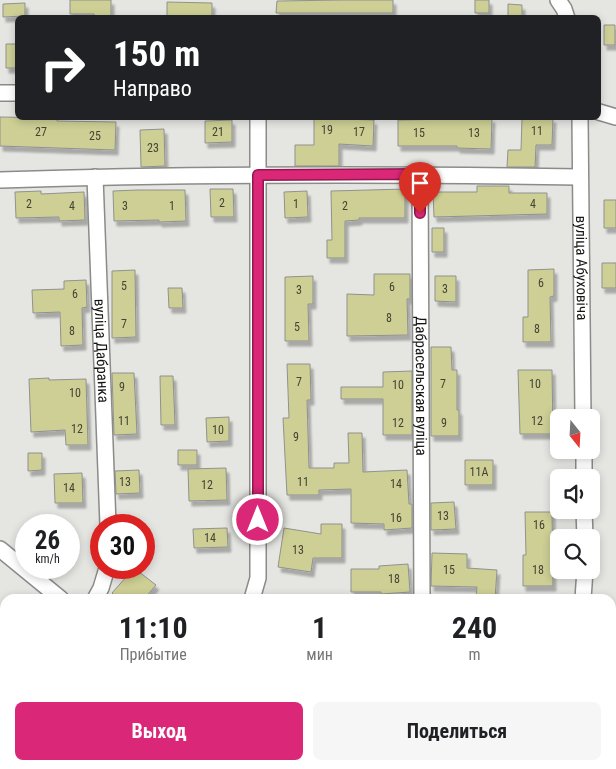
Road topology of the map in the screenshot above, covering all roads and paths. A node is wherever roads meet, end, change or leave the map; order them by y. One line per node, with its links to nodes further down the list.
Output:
1 (558, 0): 2 (street)
2 (566, 15)
3 (0, 93): 4 (street)
4 (15, 93)
5 (601, 113): 6 (street)
6 (616, 117)
7 (258, 120): 10 (street)
8 (580, 120): 12 (street, вуліца Абуховіча)
9 (420, 174): 10 (street); 12 (street); 22 (street, Дабрасельская вуліца)
10 (258, 175): 11 (street); 21 (street)
11 (95, 177): 13 (street); 15 (street, вуліца Дабранка)
12 (580, 177): 14 (street, вуліца Абуховіча)
13 (0, 180)
14 (583, 409)
15 (108, 514)
16 (0, 549): 19 (street)
17 (104, 579): 20 (street)
18 (584, 579): 23 (street)
19 (55, 594)
20 (98, 594)
21 (253, 594)
22 (422, 594)
23 (583, 594)

